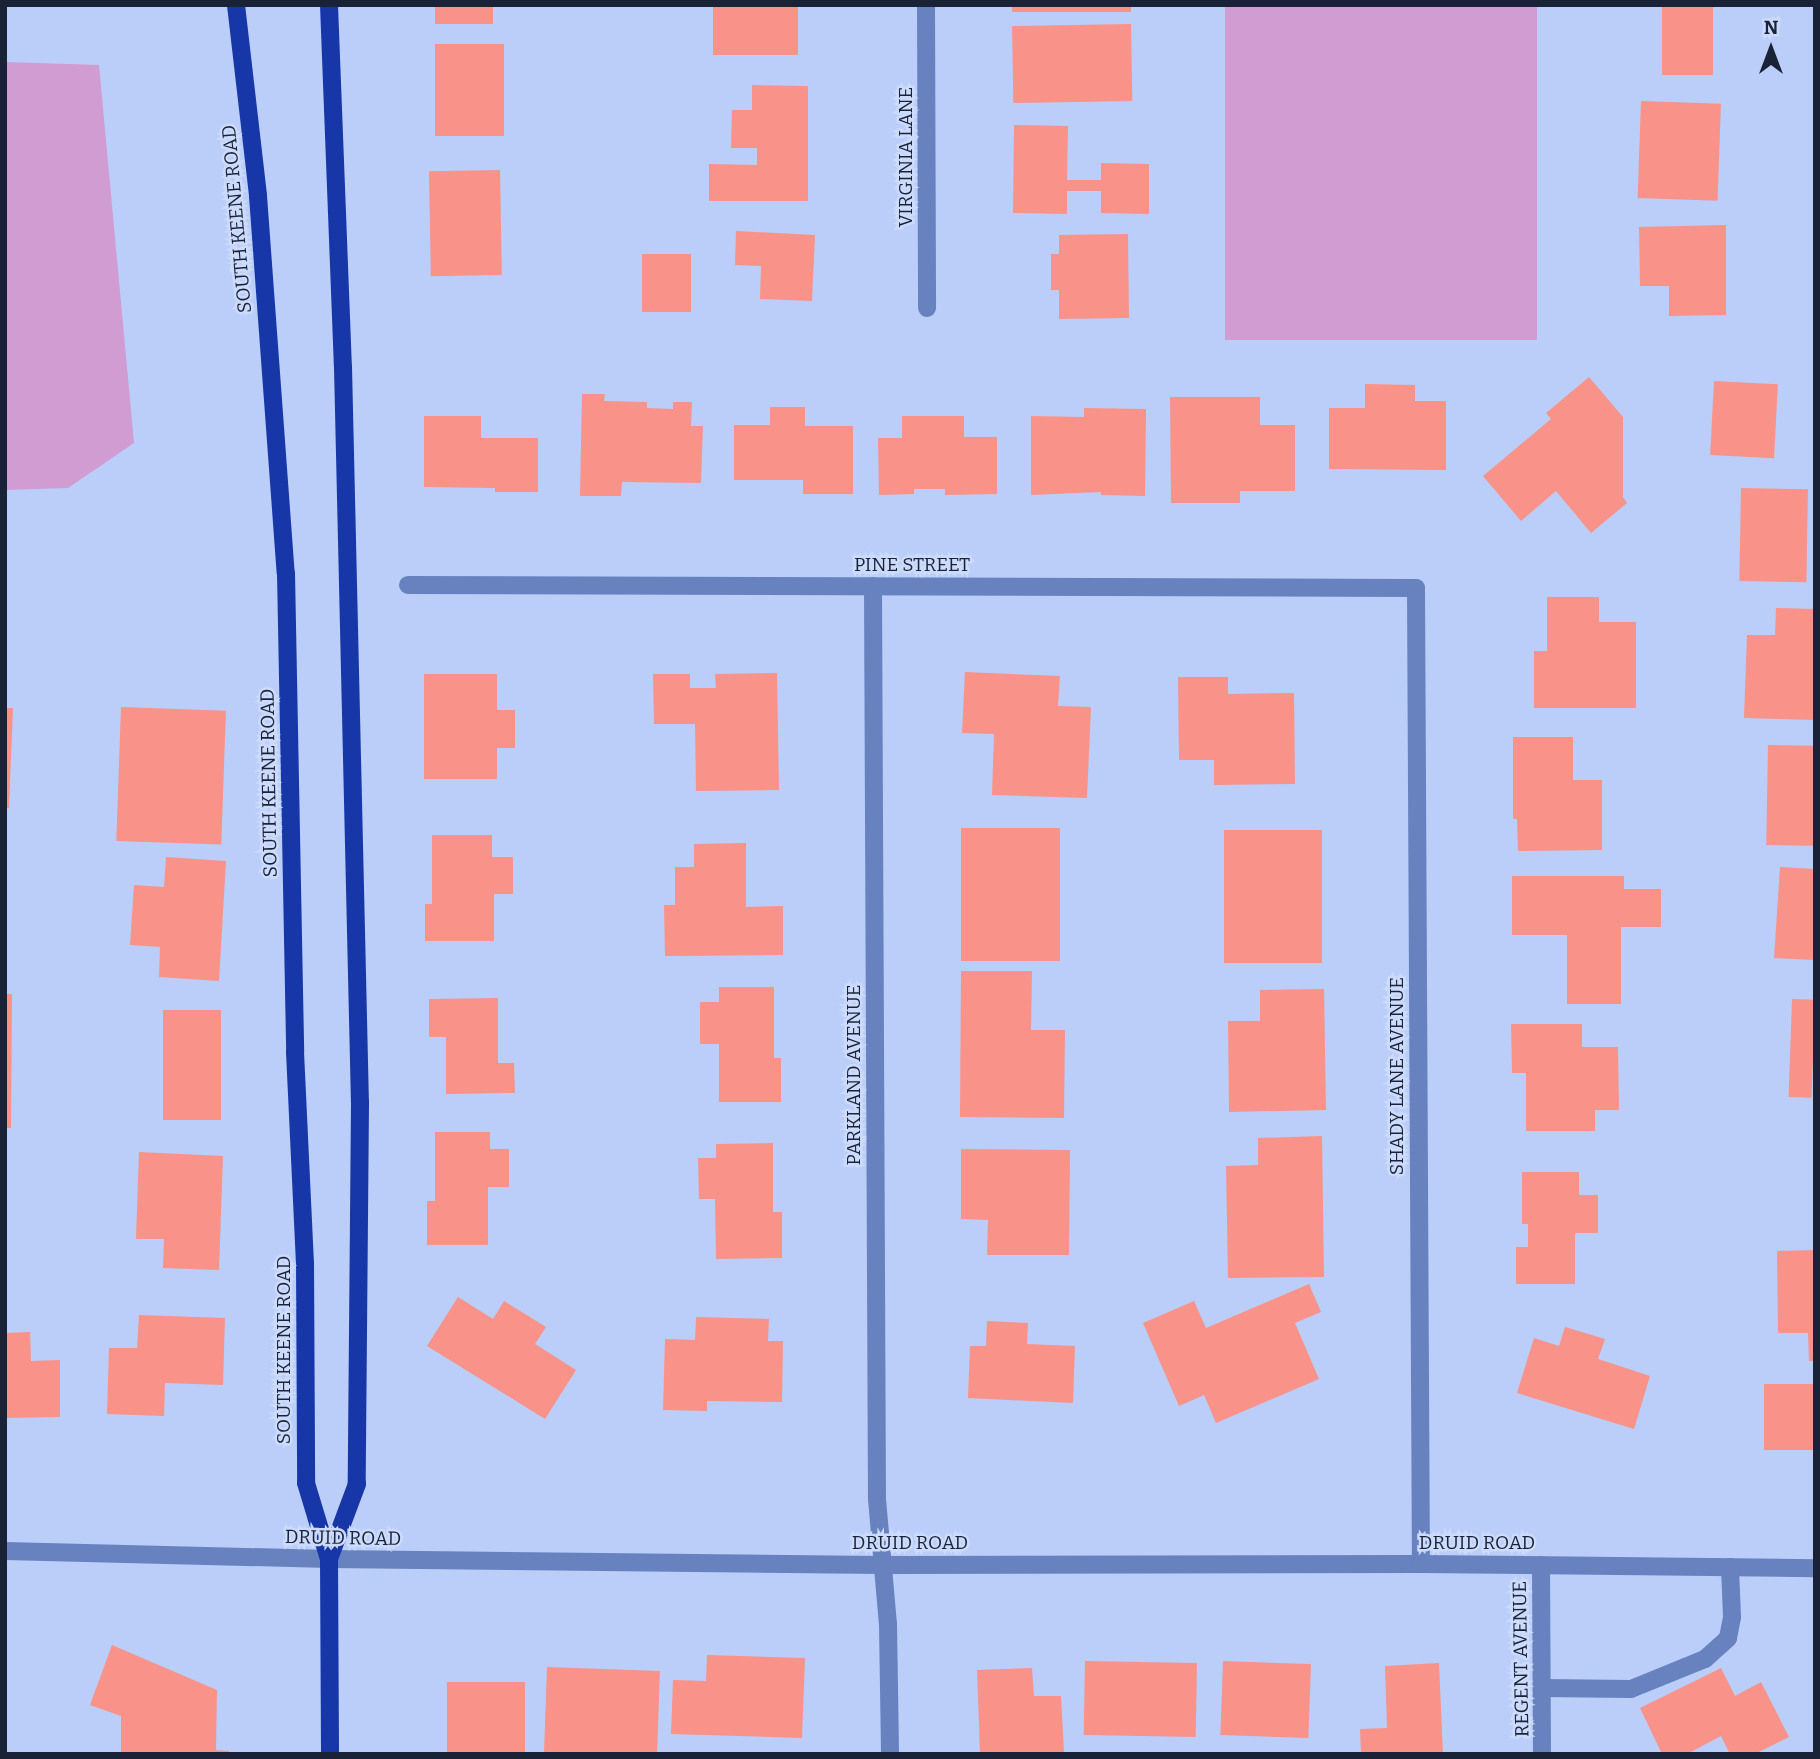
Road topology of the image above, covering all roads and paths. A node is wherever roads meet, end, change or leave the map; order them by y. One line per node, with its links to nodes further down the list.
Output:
1 (236, 5): 11 (main road, SOUTH KEENE ROAD)
2 (329, 5): 5 (main road, SOUTH KEENE ROAD)
3 (337, 5): 5 (main road)
4 (926, 5): 6 (street, VIRGINIA LANE)
5 (332, 36): 11 (main road, SOUTH KEENE ROAD)
6 (927, 308)
7 (408, 585): 8 (street, PINE STREET)
8 (873, 586): 9 (street, PINE STREET); 13 (street, PARKLAND AVENUE)
9 (1416, 588): 12 (street, SHADY LANE AVENUE)
10 (5, 1550): 11 (street, DRUID ROAD)
11 (329, 1559): 13 (street, DRUID ROAD); 18 (main road, SOUTH KEENE ROAD)
12 (1421, 1564): 13 (street, DRUID ROAD); 14 (street, DRUID ROAD)
13 (882, 1565): 19 (street, PARKLAND AVENUE)
14 (1541, 1565): 15 (street, DRUID ROAD); 17 (street, REGENT AVENUE)
15 (1730, 1567): 16 (street, DRUID ROAD); 17 (street)
16 (1815, 1568)
17 (1542, 1688): 20 (street, REGENT AVENUE)
18 (330, 1754)
19 (890, 1754)
20 (1542, 1754)

